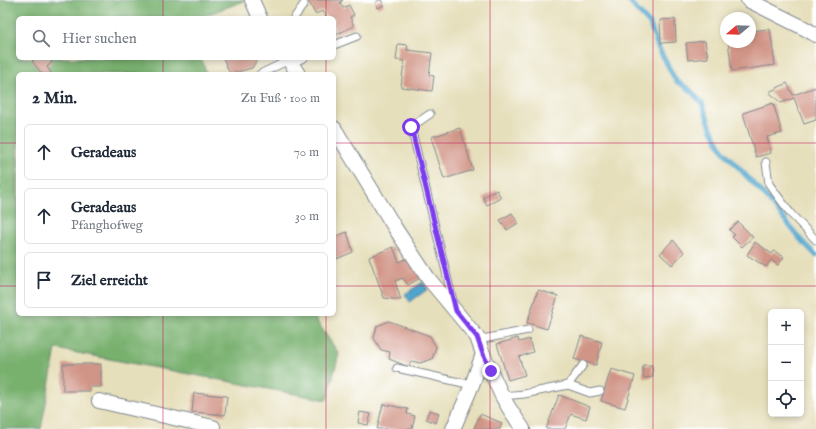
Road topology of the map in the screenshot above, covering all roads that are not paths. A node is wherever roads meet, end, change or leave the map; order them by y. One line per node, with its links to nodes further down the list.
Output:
1 (252, 0): 4 (street)
2 (748, 0): 6 (street)
3 (304, 4): 5 (lane)
4 (259, 16)
5 (295, 16)
6 (816, 35)
7 (357, 36): 8 (lane)
8 (336, 44)
9 (294, 63): 10 (lane)
10 (266, 72)
11 (430, 114): 15 (lane)
12 (336, 131): 15 (street)
13 (766, 162): 14 (lane)
14 (816, 240)
15 (456, 311): 17 (street)
16 (528, 330): 17 (lane)
17 (478, 340): 18 (street)
18 (483, 354): 21 (street); 24 (street)
19 (583, 365): 22 (lane)
20 (397, 368): 21 (lane)
21 (472, 385): 27 (street)
22 (568, 385): 23 (lane); 24 (lane)
23 (600, 391)
24 (502, 396): 28 (street)
25 (99, 401): 26 (street)
26 (213, 429)
27 (453, 429)
28 (523, 429)

